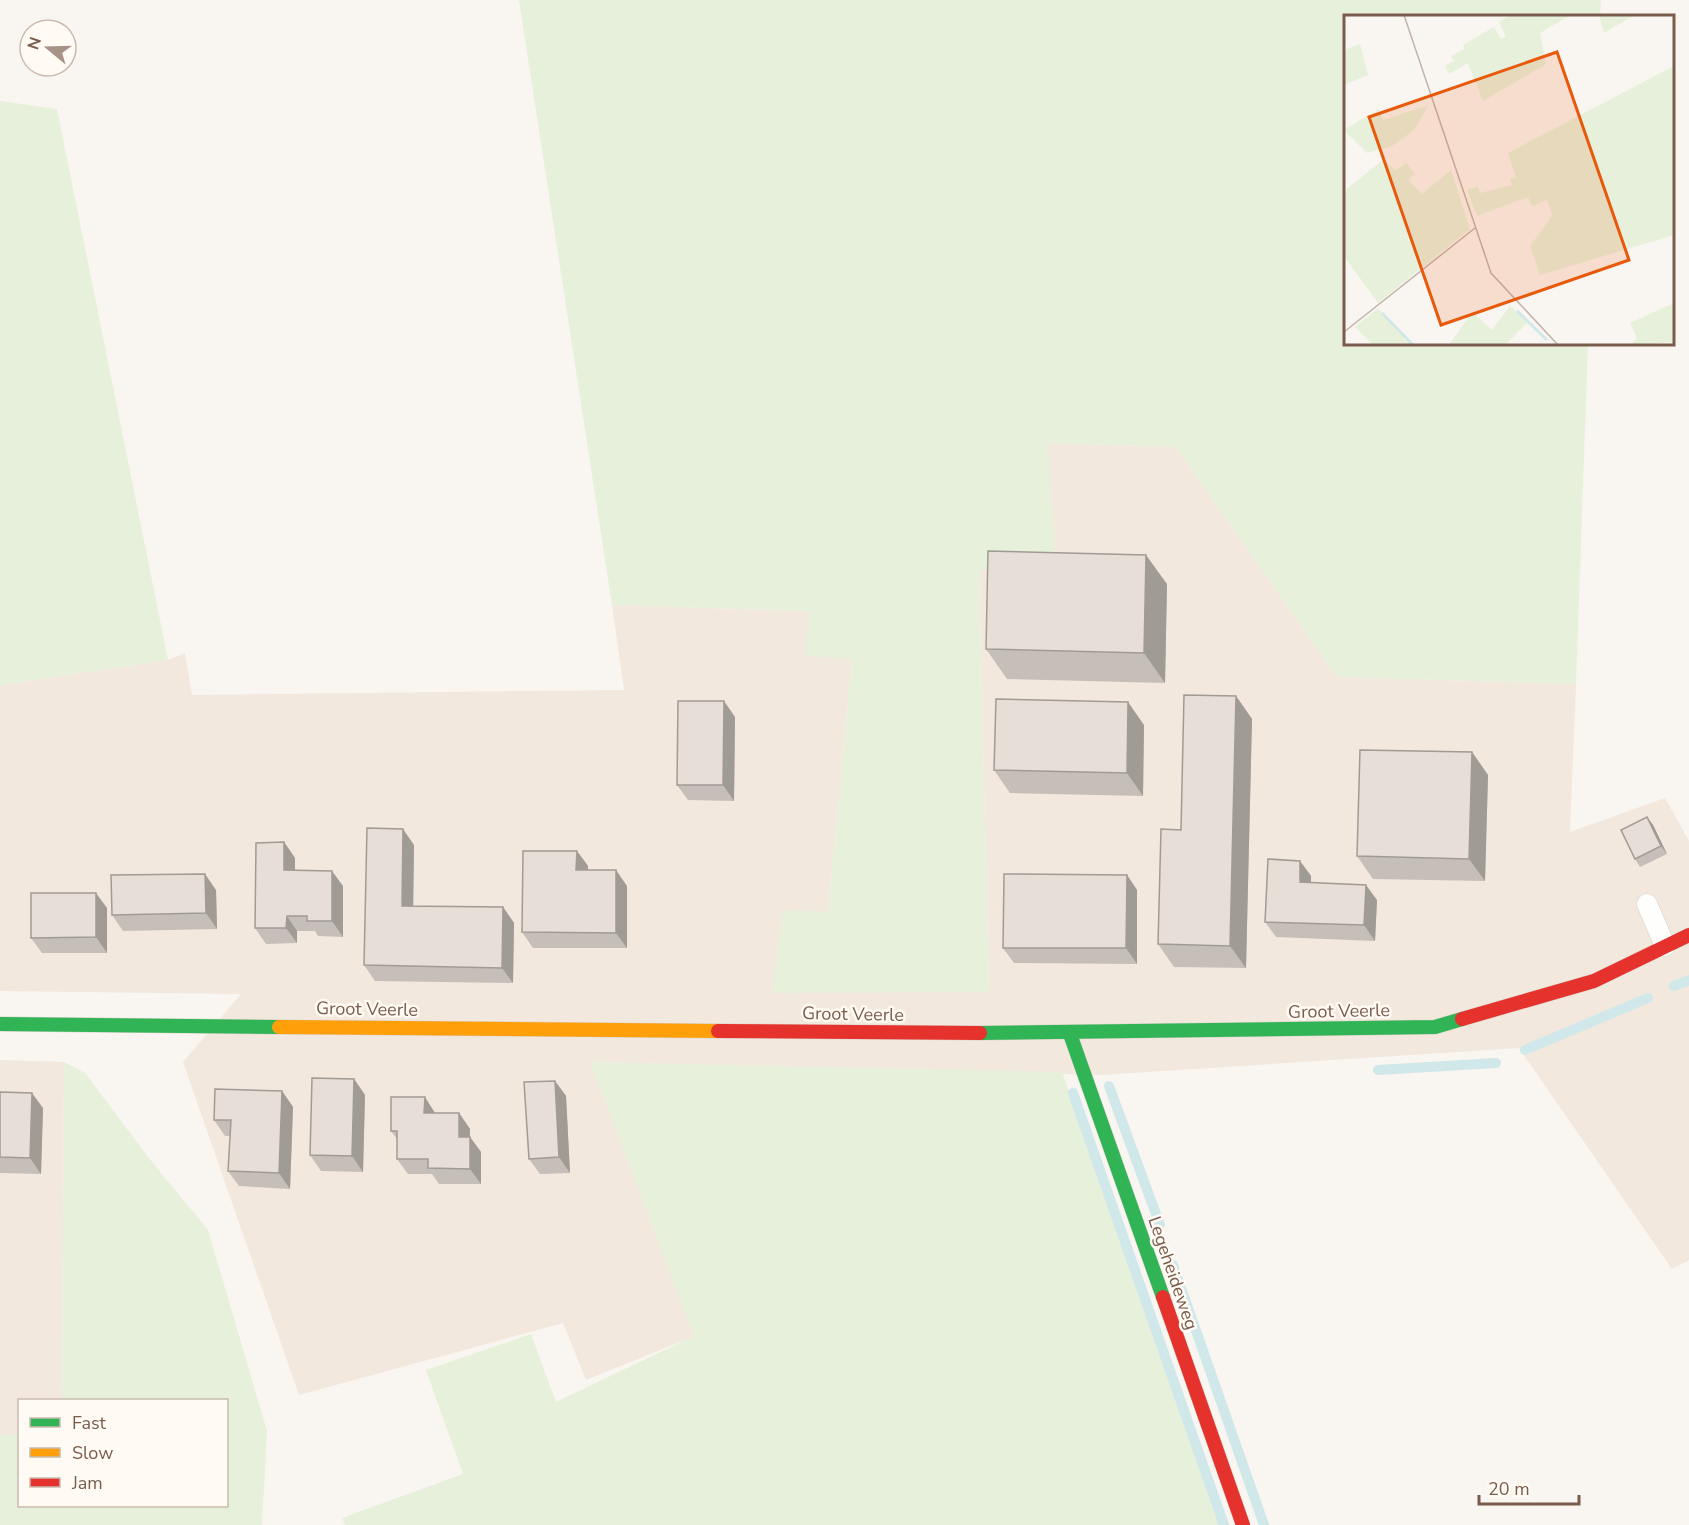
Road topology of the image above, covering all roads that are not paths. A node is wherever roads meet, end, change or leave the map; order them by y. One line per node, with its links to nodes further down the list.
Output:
1 (1647, 904): 3 (lane)
2 (1689, 935): 3 (main road, Groot Veerle)
3 (1665, 946): 5 (main road, Groot Veerle)
4 (0, 1024): 5 (main road, Groot Veerle)
5 (1070, 1034): 6 (main road, Legeheideweg)
6 (1243, 1525)

